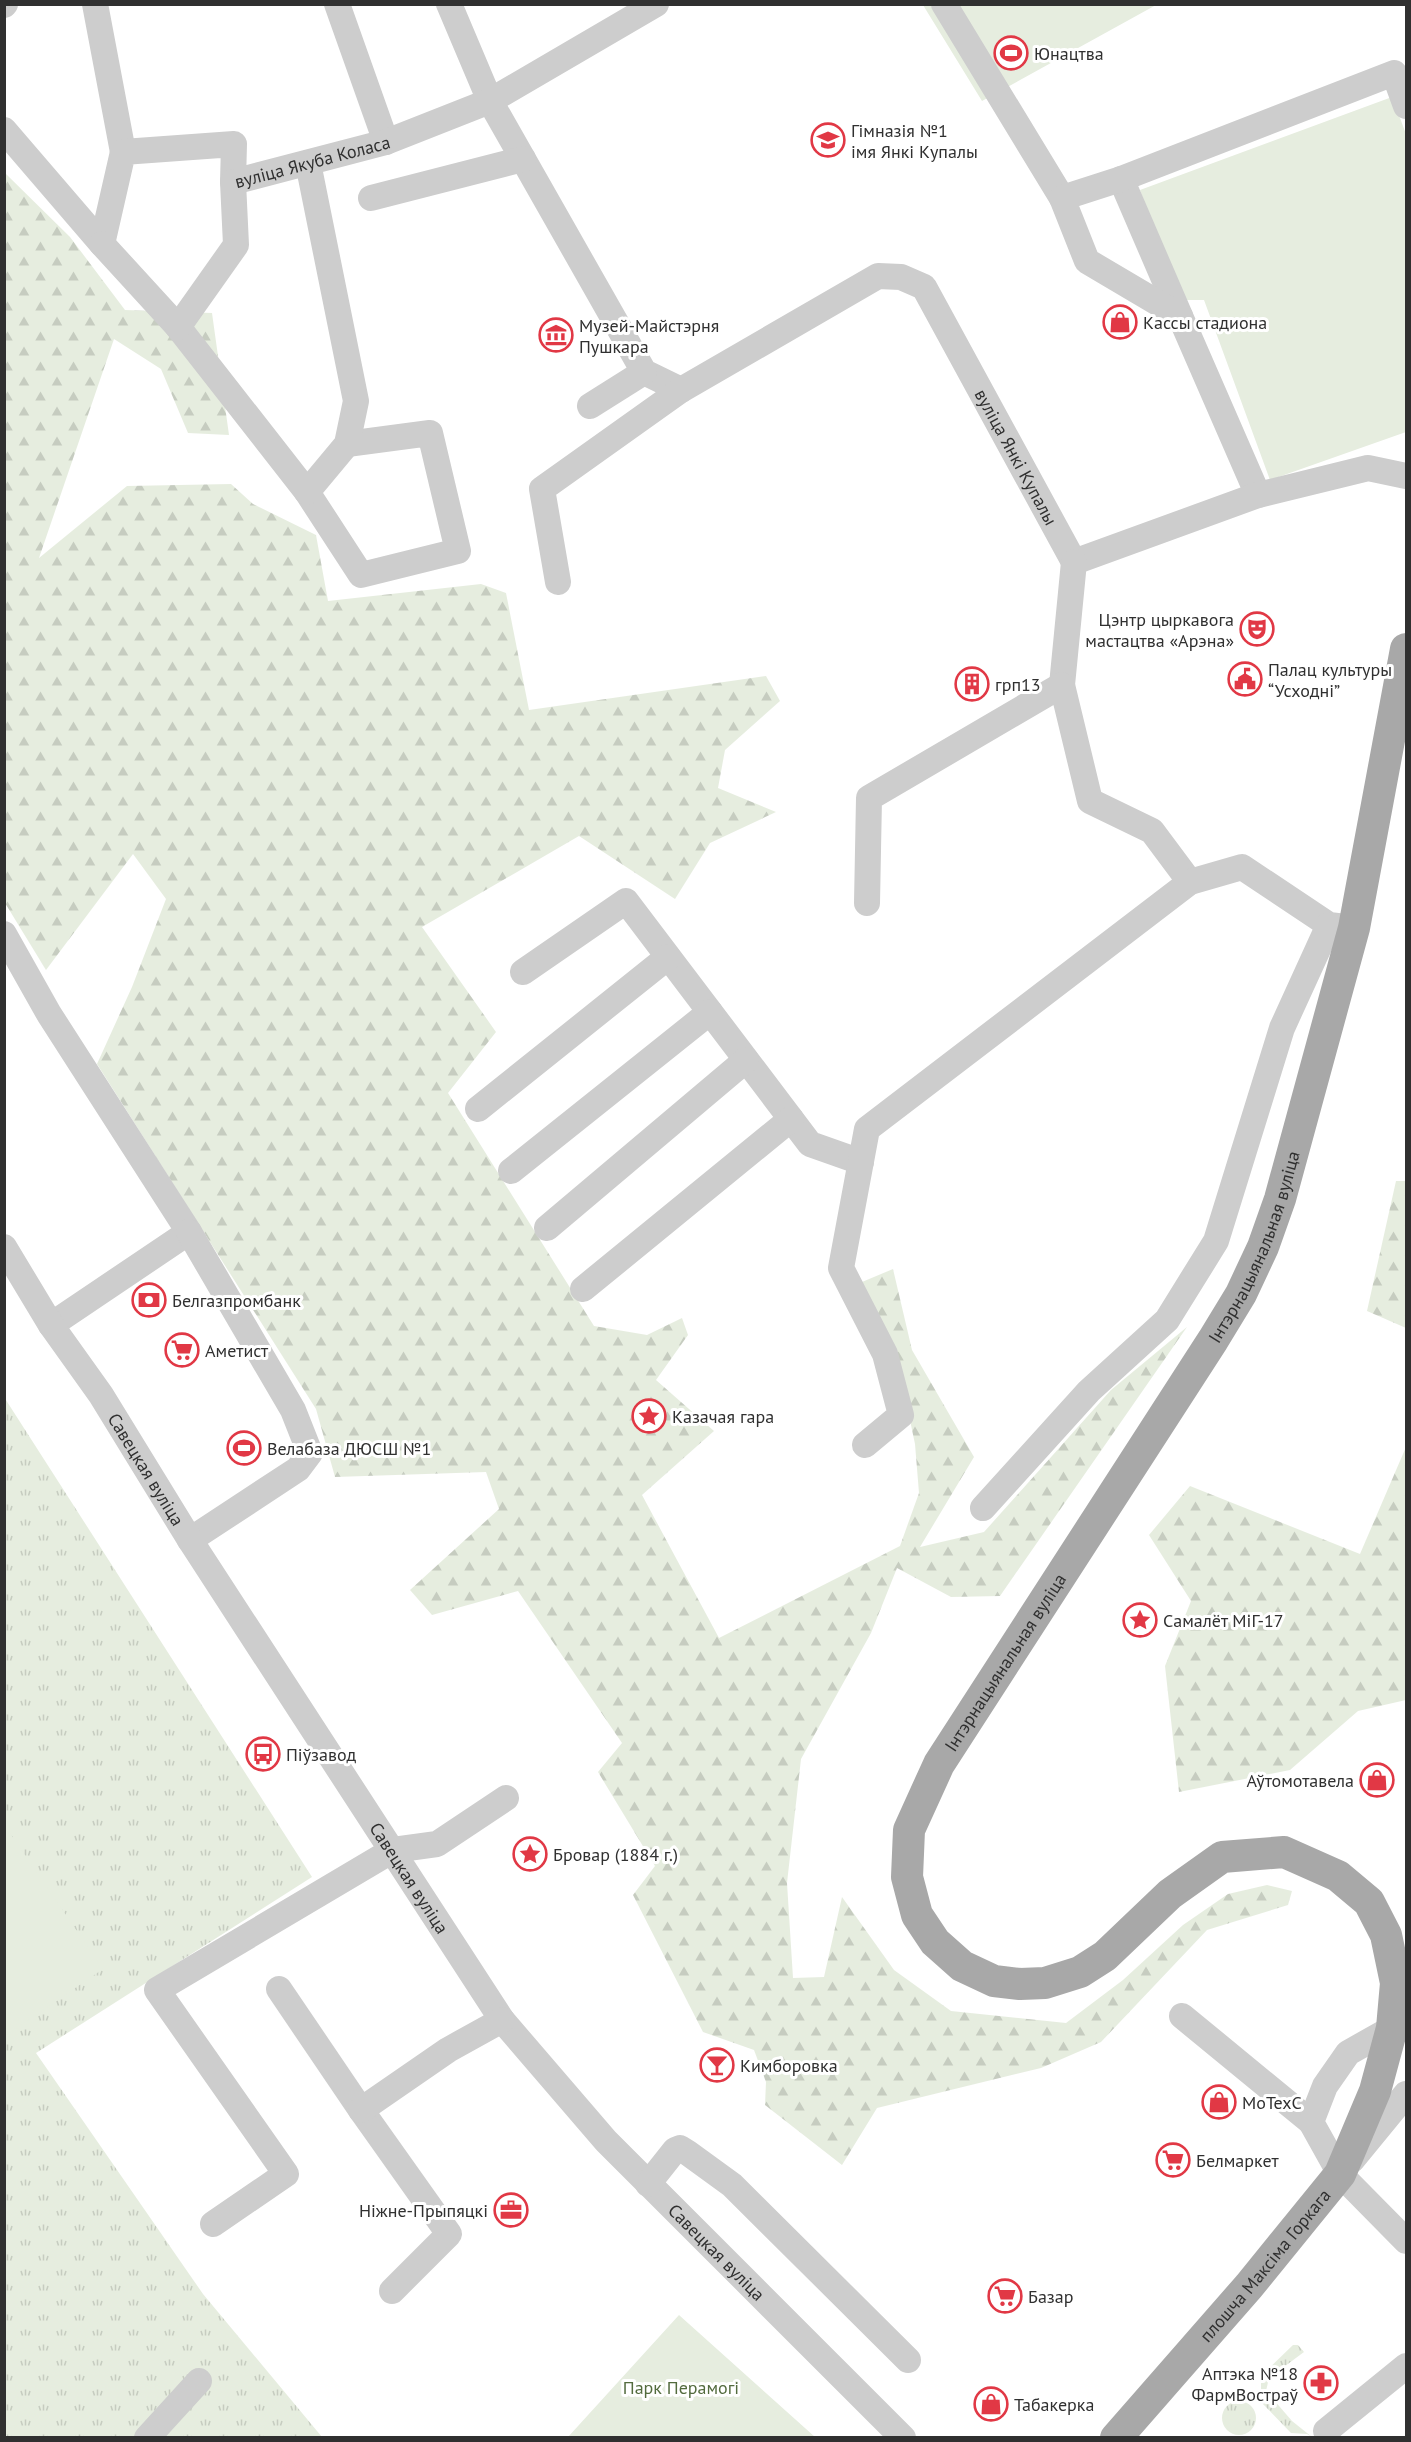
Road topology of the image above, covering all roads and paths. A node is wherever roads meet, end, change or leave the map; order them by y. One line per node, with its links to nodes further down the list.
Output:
1 (95, 4): 10 (street)
2 (337, 4): 9 (street)
3 (449, 4): 6 (street)
4 (656, 4): 6 (street, вуліца Якуба Коласа)
5 (944, 4): 16 (street)
6 (490, 101): 9 (street, вуліца Якуба Коласа); 11 (street)
7 (1407, 106): 13 (street)
8 (4, 130): 17 (street)
9 (386, 142): 12 (street, вуліца Якуба Коласа)
10 (123, 152): 14 (street, вуліца Якуба Коласа); 17 (street)
11 (523, 159): 15 (street); 20 (street)
12 (308, 163): 14 (street, вуліца Якуба Коласа); 23 (street)
13 (1121, 179): 16 (street); 18 (street)
14 (234, 182): 19 (street)
15 (371, 198)
16 (1062, 198): 18 (street)
17 (102, 244): 19 (street)
18 (1180, 316): 26 (street)
19 (178, 327): 25 (street)
20 (644, 372): 21 (street); 22 (street)
21 (681, 390): 27 (street, вуліца Янкі Купалы); 28 (street, вуліца Янкі Купалы)
22 (590, 406)
23 (347, 444): 25 (street); 25 (street)
24 (1407, 476): 26 (street)
25 (307, 492)
26 (1258, 495): 27 (street)
27 (1074, 562): 30 (street)
28 (558, 582)
29 (1407, 648): 33 (main road, Інтэрнацыянальная вуліца)
30 (1062, 685): 31 (street); 32 (street)
31 (1190, 882): 33 (street); 41 (street)
32 (867, 903)
33 (1342, 926): 49 (street); 56 (main road, Інтэрнацыянальная вуліца)
34 (4, 933): 44 (street)
35 (668, 957): 36 (street); 37 (street); 39 (street)
36 (523, 972)
37 (710, 1012): 38 (street); 42 (street)
38 (746, 1060): 40 (street); 43 (street)
39 (478, 1109)
40 (791, 1119): 41 (street); 46 (street)
41 (861, 1162): 48 (street)
42 (511, 1171)
43 (548, 1228)
44 (189, 1232): 47 (street); 50 (street)
45 (4, 1247): 47 (street, Савецкая вуліца)
46 (583, 1289)
47 (51, 1325): 50 (street, Савецкая вуліца)
48 (865, 1444)
49 (983, 1508)
50 (189, 1540): 52 (street, Савецкая вуліца)
51 (506, 1798): 52 (street)
52 (393, 1850): 55 (street, Савецкая вуліца); 62 (street)
53 (279, 1989): 58 (street)
54 (1182, 2016): 59 (street)
55 (502, 2020): 58 (street); 61 (street, Савецкая вуліца)
56 (1402, 2025): 59 (street); 60 (main road, Інтэрнацыянальная вуліца)
57 (1407, 2094): 60 (street)
58 (361, 2110): 64 (street)
59 (1311, 2122): 60 (street)
60 (1340, 2174): 63 (street); 71 (main road, плошча Максіма Горкага)
61 (648, 2184): 65 (street); 70 (street, Савецкая вуліца)
62 (213, 2224)
63 (1407, 2241)
64 (392, 2291)
65 (908, 2360)
66 (1407, 2366): 68 (street)
67 (199, 2380): 69 (street)
68 (1326, 2431)
69 (147, 2438)
70 (903, 2438)
71 (1116, 2438)

